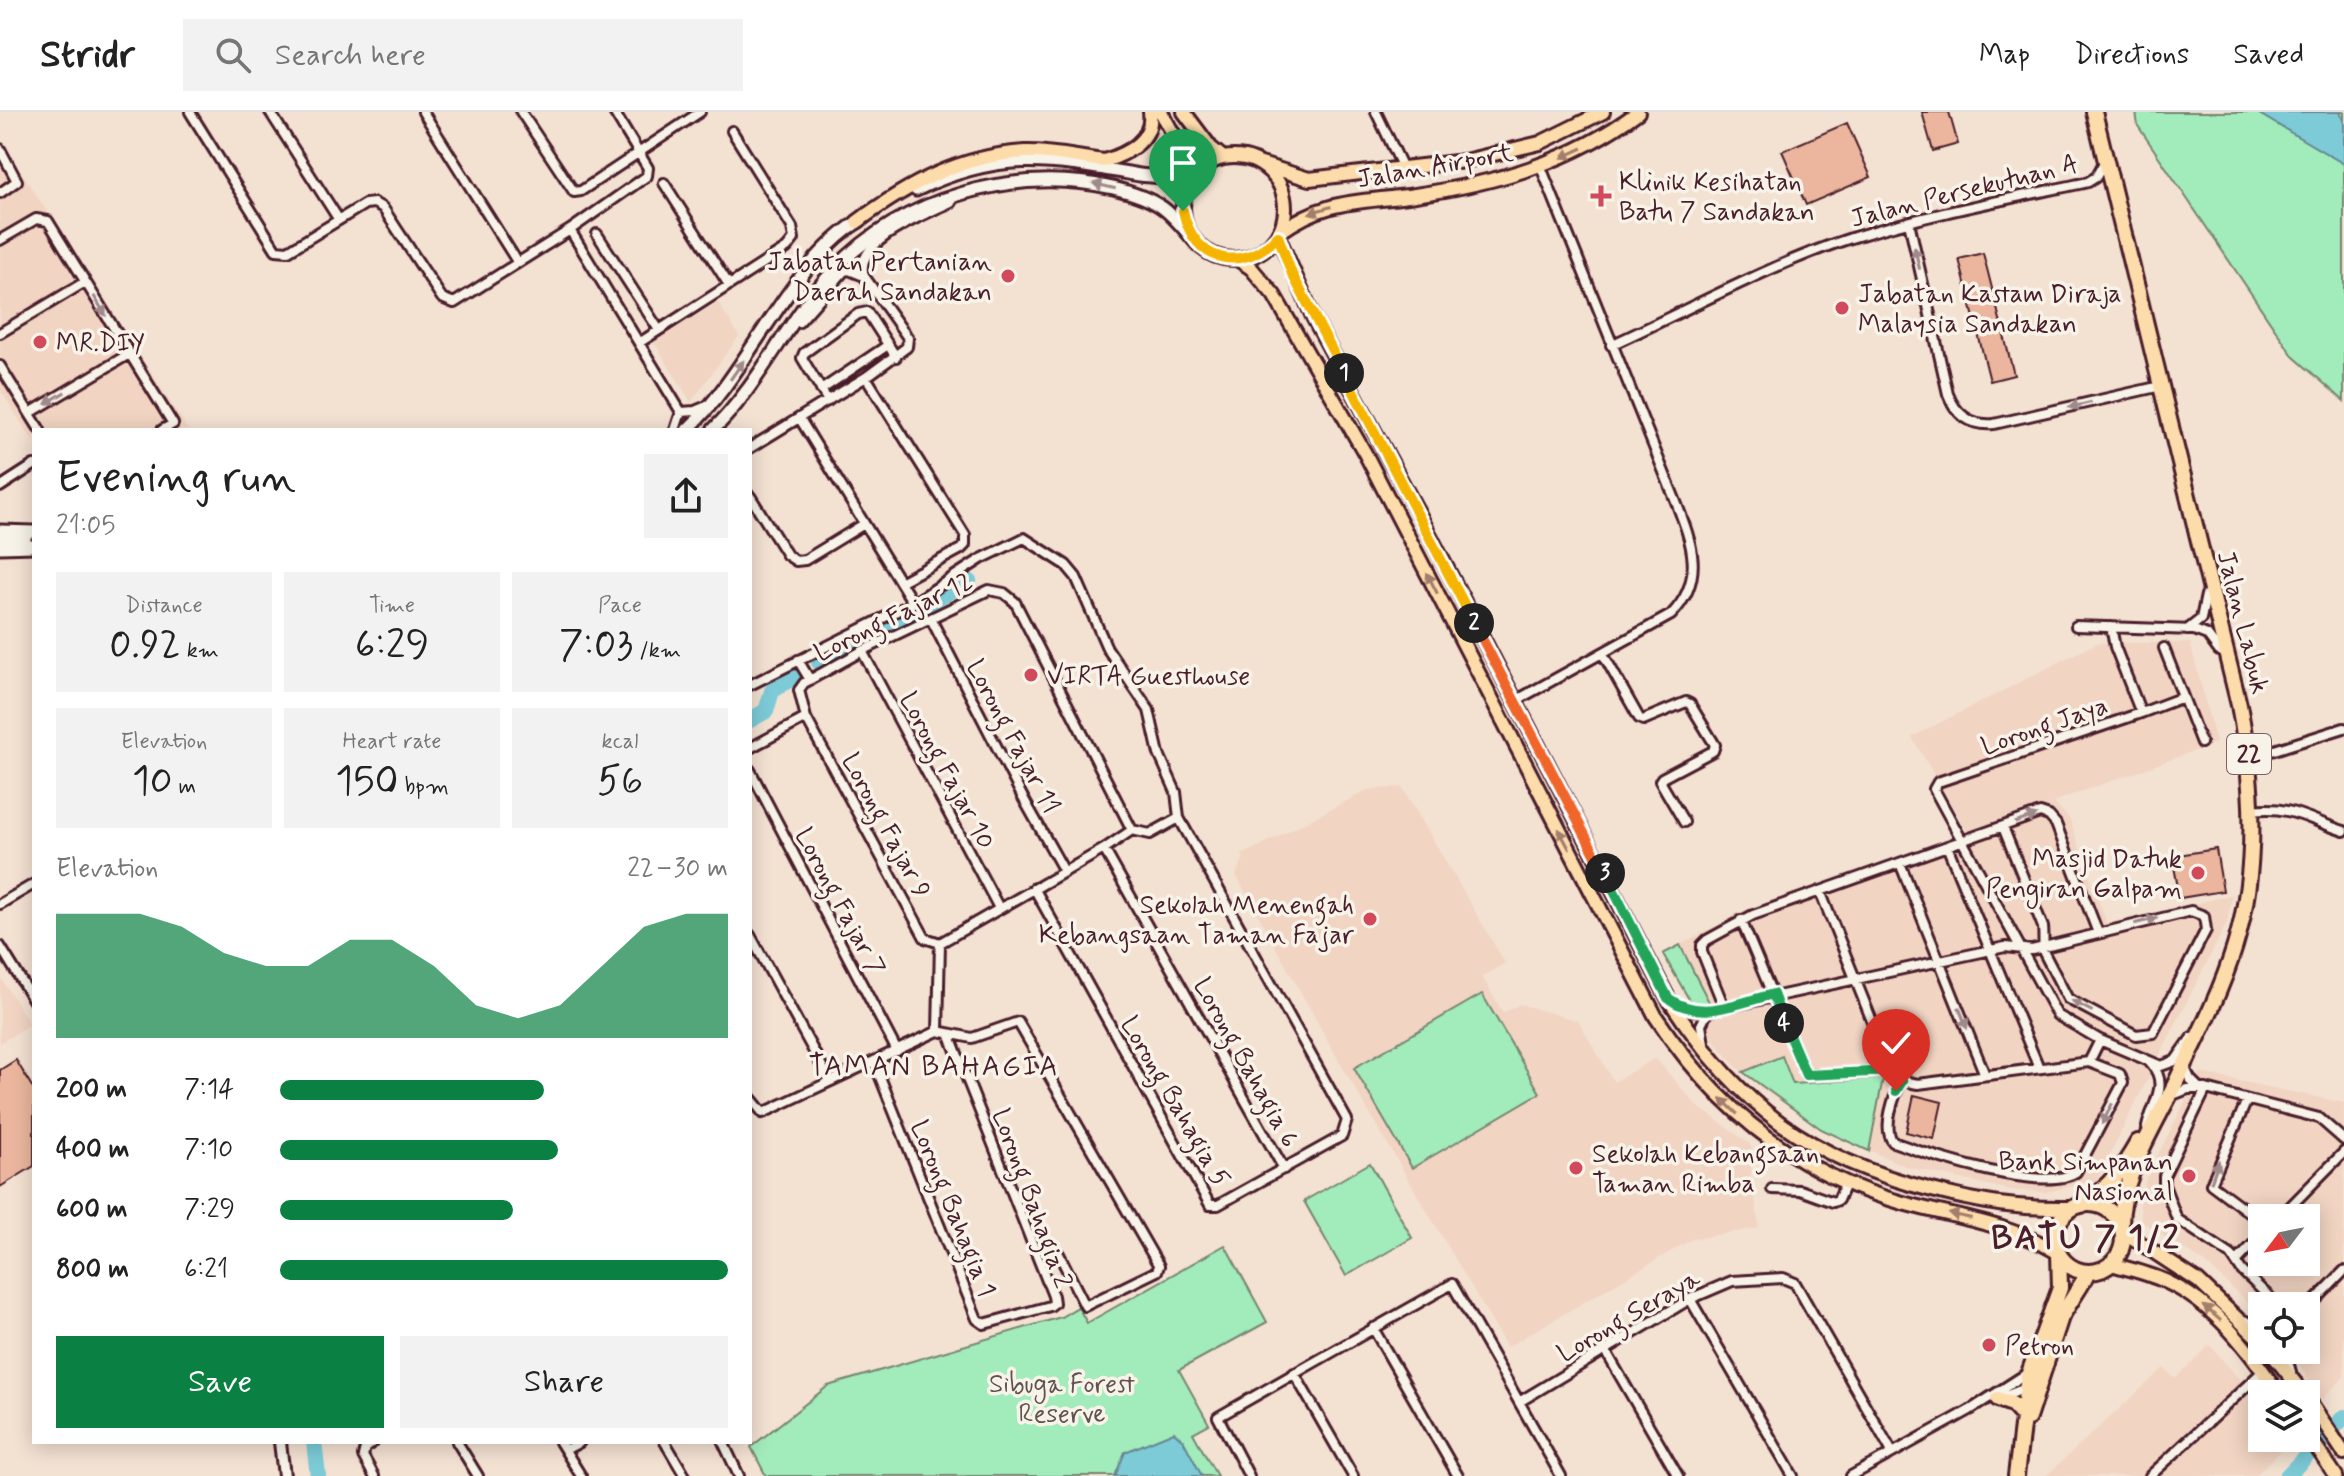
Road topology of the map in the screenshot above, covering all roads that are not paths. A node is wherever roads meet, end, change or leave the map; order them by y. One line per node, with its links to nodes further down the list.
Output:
1 (190, 112): 26 (street)
2 (270, 112): 26 (street)
3 (423, 112): 35 (street)
4 (521, 112): 16 (street)
5 (614, 112): 16 (street)
6 (700, 112): 16 (street)
7 (1150, 112): 27 (main road)
8 (1161, 112): 22 (main road)
9 (1184, 112): 17 (main road)
10 (1376, 112): 21 (street)
11 (1603, 112): 21 (main road, Jalan Airport)
12 (1638, 112): 20 (main road, Jalan Airport, one-way to 20)
13 (2091, 112): 19 (highway, Jalan Labuk / 22); 49 (highway, Jalan Labuk / 22)
14 (732, 131): 38 (street)
15 (0, 149): 25 (street)
16 (639, 153): 29 (street)
17 (1222, 157): 18 (main road); 22 (main road)
18 (1261, 164): 21 (main road, Jalan Airport); 31 (main road)
19 (2102, 166): 28 (street, Jalan Persekutuan A); 49 (highway, Jalan Labuk / 22)
20 (1541, 167): 31 (main road, Jalan Airport, one-way to 31); 43 (street)
21 (1403, 168)
22 (1190, 179): 27 (main road); 32 (main road)
23 (664, 183): 38 (street)
24 (1005, 185): 32 (main road, one-way to 24); 36 (street); 45 (main road)
25 (0, 193)
26 (339, 220): 35 (street)
27 (857, 222): 52 (main road, one-way to 27)
28 (1909, 222): 43 (street, Jalan Persekutuan A); 49 (street, one-way to 28)
29 (570, 230): 35 (street); 41 (street)
30 (597, 234): 39 (street)
31 (1279, 234): 34 (main road); 87 (main road)
32 (1193, 239): 34 (main road)
33 (0, 240): 37 (street)
34 (1237, 259): 149 (main road, one-way to 34)
35 (518, 263)
36 (864, 276): 45 (street); 46 (street)
37 (85, 282): 40 (street); 44 (street, one-way to 44)
38 (729, 285): 39 (street)
39 (659, 330): 41 (street)
40 (0, 333)
41 (639, 343): 53 (street)
42 (888, 345): 46 (street); 50 (street); 50 (street)
43 (1611, 345): 82 (street)
44 (129, 354): 54 (street, one-way to 54); 57 (street)
45 (771, 356): 60 (main road)
46 (896, 357): 48 (street)
47 (0, 366): 54 (street)
48 (866, 377): 51 (street); 72 (street)
49 (2158, 386): 73 (highway, Jalan Labuk / 22); 93 (highway, Jalan Labuk / 22)
50 (821, 390): 51 (street)
51 (828, 401): 55 (street)
52 (711, 403): 53 (street); 59 (main road)
53 (681, 412): 58 (street)
54 (30, 413): 56 (street)
55 (800, 419): 61 (street); 65 (street)
56 (39, 428)
57 (166, 428)
58 (676, 428)
59 (689, 428)
60 (715, 428)
61 (752, 447)
62 (32, 466): 63 (street)
63 (0, 487)
64 (752, 499): 65 (street)
65 (864, 524): 72 (street)
66 (0, 531): 67 (main road)
67 (32, 532)
68 (0, 539): 69 (main road)
69 (32, 539)
70 (32, 546): 71 (main road)
71 (0, 547)
72 (900, 582): 74 (street)
73 (2206, 595): 78 (street); 81 (highway, Jalan Labuk / 22)
74 (913, 603): 83 (street); 96 (street)
75 (931, 619): 80 (street, Lorong Fajar 12); 99 (street, Lorong Fajar 12); 105 (street, Lorong Fajar 11)
76 (2076, 626): 77 (street)
77 (2111, 627): 78 (street); 88 (street, Lorong Jaya)
78 (2186, 630): 81 (street)
79 (2164, 648): 86 (street)
80 (862, 651): 84 (street, Lorong Fajar 12); 110 (street, Lorong Fajar 10)
81 (2219, 651): 128 (highway, Jalan Labuk / 22)
82 (1603, 654): 87 (street); 97 (street)
83 (798, 660): 84 (street); 85 (street)
84 (810, 680): 89 (street, Lorong Fajar 12)
85 (752, 684)
86 (2183, 697): 88 (street); 91 (street)
87 (1515, 701): 123 (main road)
88 (2141, 713): 101 (street, Lorong Jaya)
89 (806, 718): 92 (street); 114 (street, Lorong Fajar 9)
90 (2344, 728): 93 (street)
91 (2201, 743)
92 (752, 747)
93 (2249, 758): 95 (highway, Jalan Labuk / 22)
94 (752, 774): 130 (street, Lorong Fajar 7)
95 (2253, 810): 100 (street); 135 (highway, Jalan Labuk / 22)
96 (1179, 818): 99 (street); 148 (street, Lorong Bahagia 5)
97 (1684, 822)
98 (2003, 827): 101 (street); 112 (street, one-way to 112); 116 (street)
99 (1132, 830): 103 (street)
100 (2344, 831)
101 (1963, 841): 102 (street); 117 (street)
102 (1947, 846): 104 (street); 118 (street)
103 (1104, 849): 105 (street); 148 (street, Lorong Bahagia 6)
104 (1900, 863): 108 (street); 119 (street)
105 (1064, 871): 107 (street)
106 (32, 885): 109 (street)
107 (1034, 888): 110 (street); 148 (street, Lorong Bahagia 5)
108 (1820, 891): 111 (street); 120 (street)
109 (0, 904)
110 (999, 908): 114 (street)
111 (1741, 920): 121 (street); 124 (street)
112 (2098, 933): 116 (street); 116 (street, one-way to 116)
113 (752, 939): 139 (street)
114 (940, 943): 126 (street)
115 (0, 946): 122 (street)
116 (2043, 947): 117 (street)
117 (2019, 949): 118 (street); 129 (street)
118 (1991, 951): 119 (street); 136 (street)
119 (1941, 961): 120 (street); 138 (street, one-way to 138)
120 (1857, 977): 121 (street); 137 (street)
121 (1773, 994): 124 (street); 137 (street)
122 (32, 998)
123 (1668, 998): 125 (street); 131 (main road)
124 (1724, 1007): 125 (street)
125 (1708, 1011): 131 (street)
126 (938, 1031): 127 (street); 130 (street)
127 (950, 1036): 157 (street); 167 (street, Lorong Bahagia 2)
128 (2192, 1037): 134 (street); 145 (highway, Jalan Labuk / 22)
129 (2100, 1040): 133 (street); 134 (street)
130 (897, 1051): 132 (street)
131 (1706, 1054): 152 (main road)
132 (874, 1062): 139 (street); 167 (street, Lorong Bahagia 1)
133 (2089, 1062): 136 (street); 140 (street, one-way to 140)
134 (2151, 1064): 145 (street)
135 (2184, 1066): 141 (street); 142 (highway, Jalan Labuk / 22)
136 (2039, 1068): 138 (street)
137 (1892, 1071): 140 (street)
138 (1985, 1075): 140 (street)
139 (830, 1081): 143 (street)
140 (1902, 1081)
141 (2202, 1088): 142 (street); 144 (street); 158 (street)
142 (2169, 1097): 154 (highway, Jalan Labuk / 22)
143 (752, 1099)
144 (2247, 1100): 146 (street); 153 (street, one-way to 144)
145 (2147, 1127): 152 (highway, Jalan Labuk / 22)
146 (2344, 1140)
147 (2344, 1152): 151 (street)
148 (1284, 1169)
149 (1845, 1184): 150 (street); 156 (main road, one-way to 149)
150 (1772, 1189)
151 (2293, 1204)
152 (2075, 1206): 154 (highway); 156 (highway)
153 (2248, 1212)
154 (2122, 1229): 159 (highway, 22); 165 (main road)
155 (2248, 1250): 158 (street)
156 (2059, 1253): 161 (highway); 174 (highway)
157 (1059, 1254)
158 (2236, 1262): 162 (street)
159 (2111, 1264): 161 (highway); 175 (main road, one-way to 159)
160 (2344, 1271): 163 (street)
161 (2089, 1272): 170 (highway)
162 (2265, 1292)
163 (2320, 1296)
164 (1690, 1299): 171 (street, Lorong Seraya); 192 (street, Lorong Seraya); 206 (street)
165 (2240, 1318): 166 (street); 168 (main road)
166 (2248, 1322)
167 (980, 1323)
168 (2248, 1327)
169 (1373, 1328): 176 (street); 182 (street); 203 (street)
170 (2051, 1343): 180 (highway); 184 (highway)
171 (1605, 1350): 182 (street, Lorong Seraya); 205 (street)
172 (2281, 1364): 177 (main road)
173 (2289, 1364): 177 (street)
174 (2031, 1367): 180 (highway); 183 (street)
175 (2263, 1371): 178 (main road); 209 (street)
176 (1294, 1373): 201 (street); 202 (street)
177 (2292, 1377): 179 (main road)
178 (2269, 1380)
179 (2294, 1380)
180 (2026, 1388): 181 (street); 184 (highway)
181 (1998, 1399): 183 (street); 184 (highway)
182 (1519, 1402): 204 (street)
183 (1970, 1410): 192 (street)
184 (2027, 1410): 208 (highway)
185 (2320, 1416): 194 (main road)
186 (280, 1444): 195 (street)
187 (370, 1444): 196 (street)
188 (458, 1444): 197 (street)
189 (666, 1444): 199 (street)
190 (724, 1444): 200 (street)
191 (563, 1446): 198 (street)
192 (1892, 1452): 207 (street)
193 (2320, 1452): 210 (main road)
194 (2343, 1452)
195 (284, 1476)
196 (374, 1476)
197 (478, 1476)
198 (581, 1476)
199 (685, 1476)
200 (739, 1476)
201 (1249, 1476)
202 (1353, 1476)
203 (1458, 1476)
204 (1561, 1476)
205 (1678, 1476)
206 (1793, 1476)
207 (1851, 1476)
208 (2016, 1476)
209 (2150, 1476)
210 (2336, 1476)

